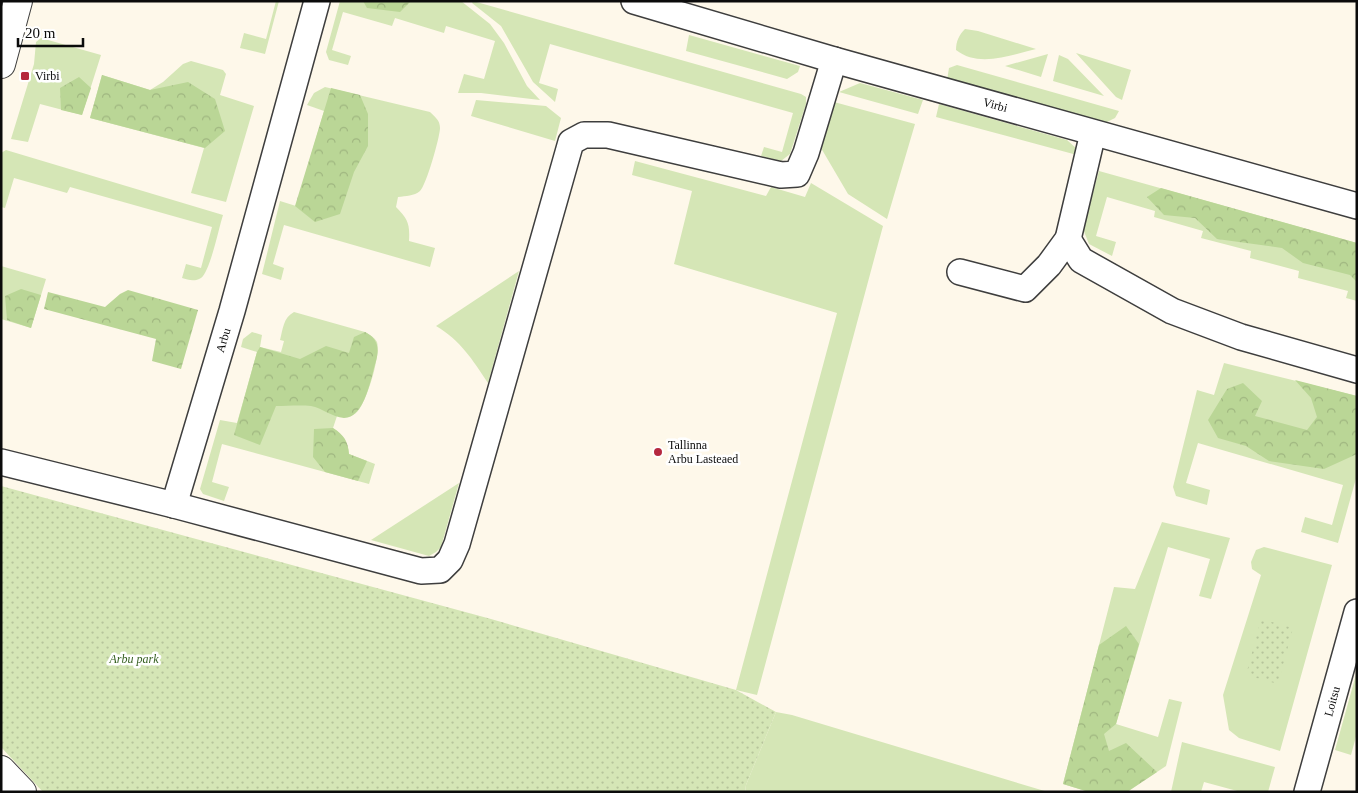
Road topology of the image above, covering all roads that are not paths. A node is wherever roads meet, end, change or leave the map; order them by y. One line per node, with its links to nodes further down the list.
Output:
1 (18, 1): 5 (street)
2 (316, 1): 12 (street, Arbu)
3 (634, 1): 4 (street, Virbi)
4 (834, 60): 6 (street, Virbi); 12 (street)
5 (1, 64)
6 (1093, 133): 7 (street, Virbi); 8 (street)
7 (1357, 206)
8 (1068, 239): 9 (street); 10 (street)
9 (960, 272)
10 (1357, 370)
11 (1, 462): 12 (street)
12 (174, 505)
13 (1357, 612): 16 (street, Loitsu)
14 (1, 770): 15 (street)
15 (22, 792)
16 (1307, 792)

